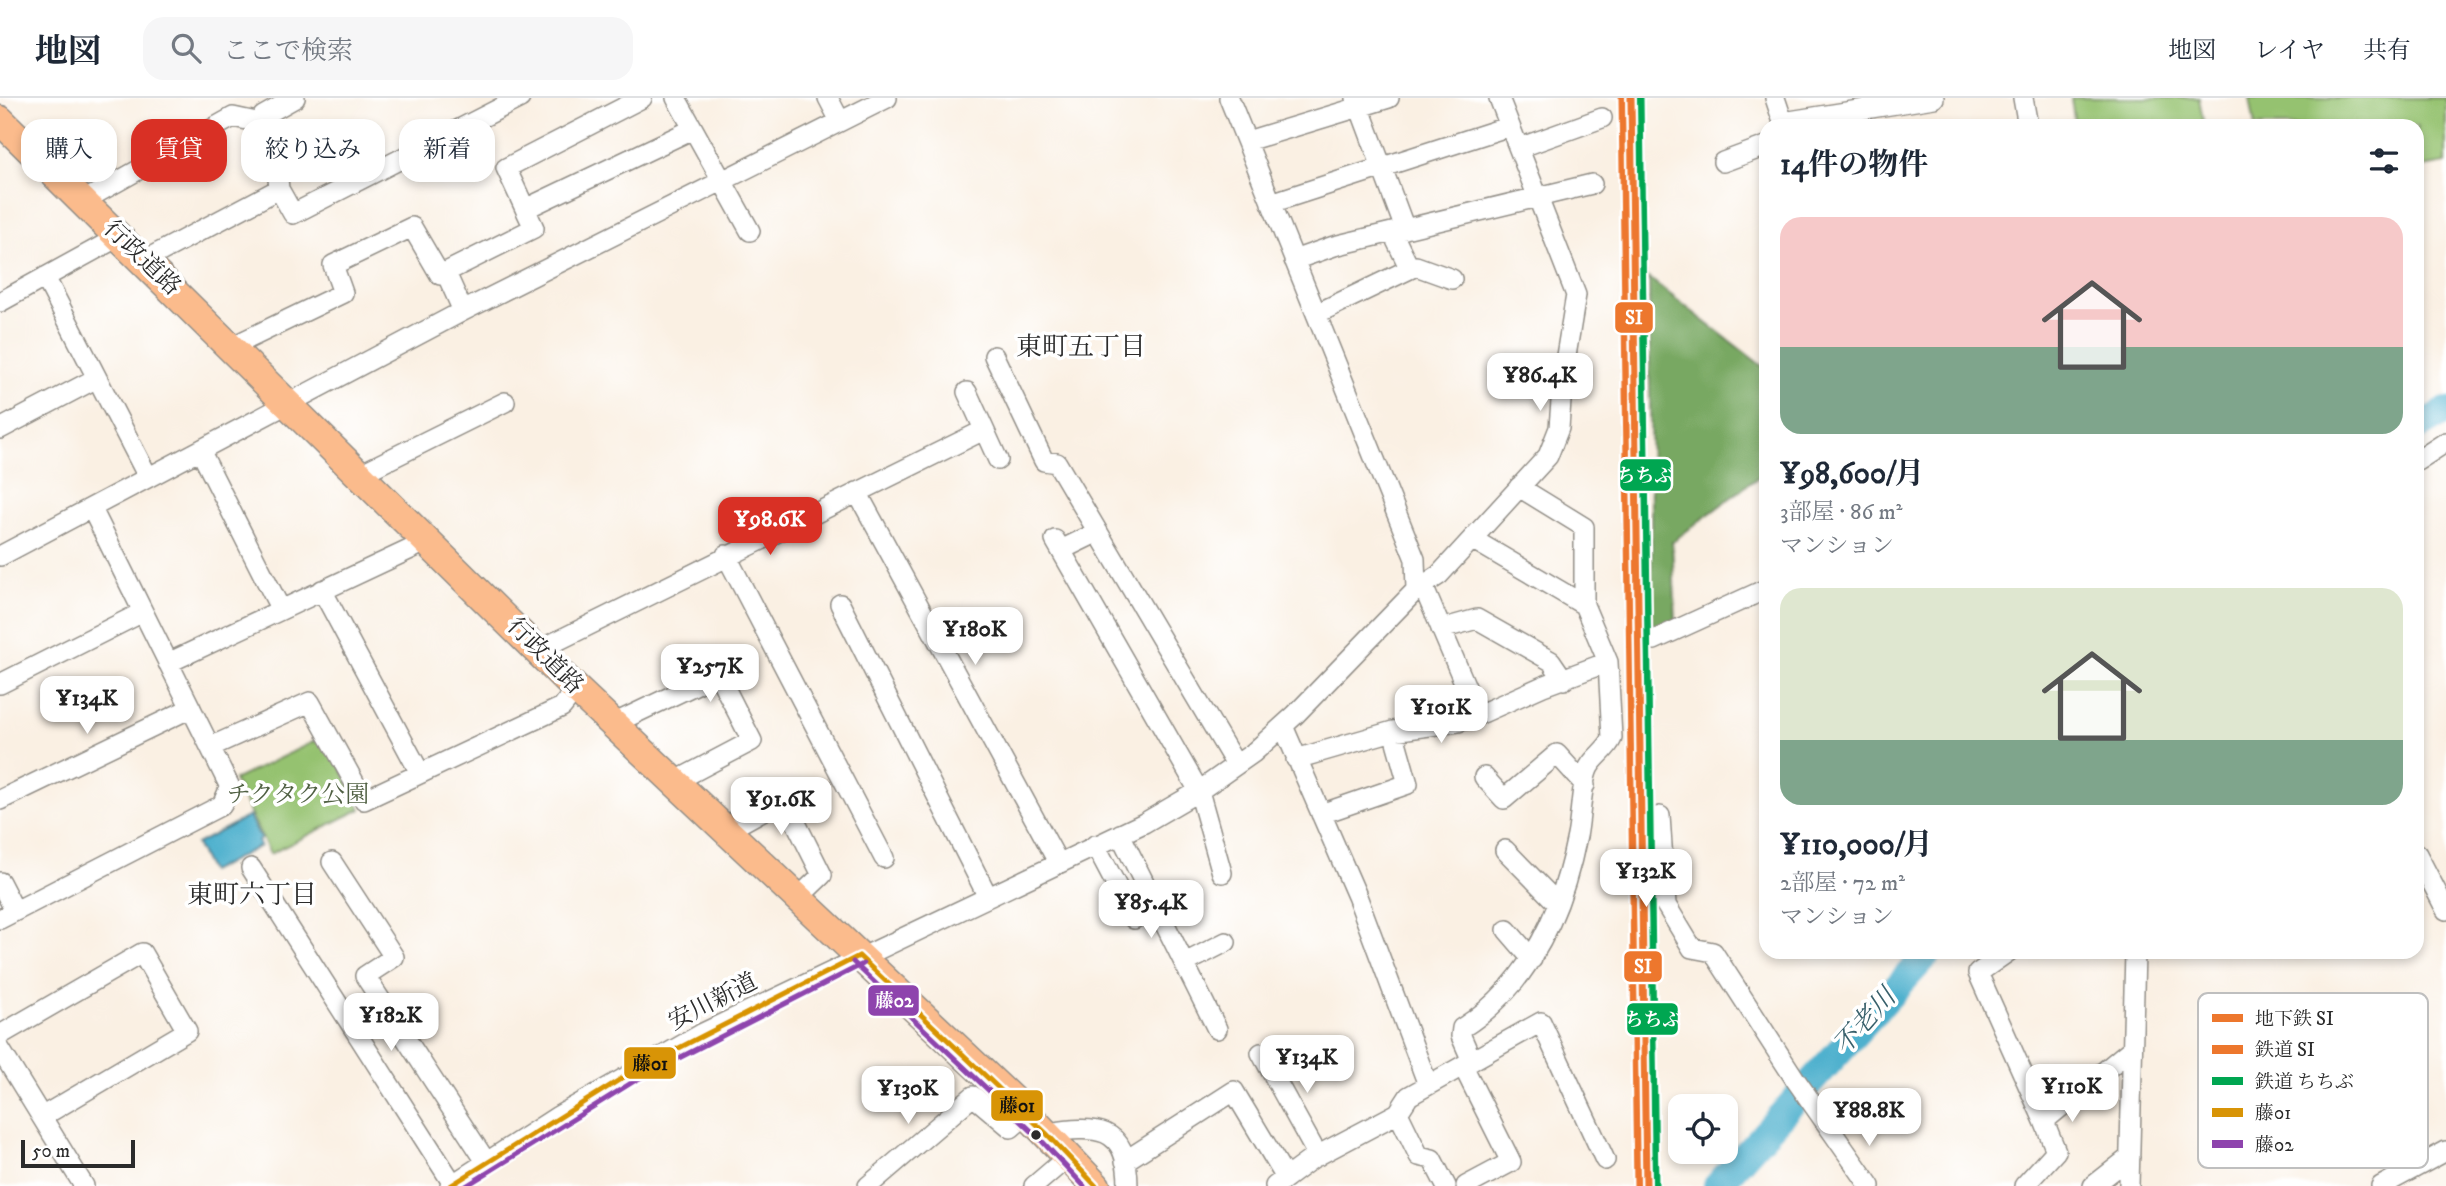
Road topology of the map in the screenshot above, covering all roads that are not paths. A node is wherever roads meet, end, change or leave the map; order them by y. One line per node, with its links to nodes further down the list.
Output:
1 (295, 98): 16 (street)
2 (520, 98): 32 (street)
3 (642, 98): 35 (street)
4 (676, 98): 23 (street)
5 (828, 98): 20 (street)
6 (887, 98): 20 (street)
7 (1229, 98): 24 (street)
8 (1390, 98): 13 (street)
9 (1499, 98): 22 (street, 安川新道)
10 (1775, 98): 17 (street)
11 (1934, 98): 18 (street)
12 (2023, 98): 19 (street)
13 (1357, 103): 24 (street); 28 (street)
14 (1602, 118): 25 (street)
15 (241, 119): 34 (street)
16 (262, 119)
17 (1781, 119)
18 (1811, 119)
19 (2027, 119)
20 (840, 121): 29 (street)
21 (2, 123): 34 (highway, 行政道路)
22 (1510, 126): 25 (street, 安川新道); 28 (street)
23 (693, 129): 29 (street); 35 (street)
24 (1247, 141): 36 (street)
25 (1519, 148): 33 (street, 安川新道)
26 (1759, 149): 27 (street)
27 (1723, 162)
28 (1383, 167): 36 (street); 37 (street)
29 (722, 180): 38 (street); 47 (street)
30 (278, 182): 32 (street)
31 (1592, 184): 33 (street)
32 (279, 189): 40 (street)
33 (1539, 198): 37 (street); 63 (street, 安川新道)
34 (83, 201): 39 (highway, 行政道路)
35 (525, 209): 43 (street)
36 (1275, 212): 41 (street)
37 (1398, 231): 41 (street); 42 (street)
38 (750, 232)
39 (120, 236): 40 (highway, 行政道路); 44 (street)
40 (145, 260): 49 (highway, 行政道路)
41 (1294, 260): 48 (street)
42 (1410, 269): 45 (street); 48 (street)
43 (446, 273): 47 (street); 49 (street)
44 (45, 277): 46 (street); 51 (street)
45 (1452, 279)
46 (0, 302)
47 (463, 311): 54 (street)
48 (1316, 314): 71 (street)
49 (231, 346): 54 (highway, 行政道路)
50 (994, 356): 66 (street)
51 (97, 378): 55 (street); 62 (street)
52 (967, 392): 56 (street)
53 (505, 402): 61 (street)
54 (289, 404): 58 (street); 61 (highway, 行政道路)
55 (0, 429)
56 (984, 430): 60 (street); 64 (street)
57 (2446, 442): 59 (street)
58 (200, 450): 62 (street); 76 (street)
59 (2424, 456)
60 (998, 460)
61 (360, 474): 68 (highway, 行政道路)
62 (148, 477): 65 (street)
63 (1519, 487): 67 (street, 安川新道); 75 (street)
64 (857, 492): 69 (street); 108 (street)
65 (92, 509): 70 (street); 77 (street)
66 (1098, 532): 93 (street); 98 (street)
67 (1472, 539): 71 (street, 安川新道); 75 (street)
68 (428, 541): 72 (street); 80 (highway, 行政道路)
69 (726, 555): 80 (street); 106 (street)
70 (0, 556)
71 (1419, 588): 78 (street); 89 (street, 安川新道)
72 (322, 590): 76 (street); 94 (street)
73 (1759, 592): 79 (street)
74 (840, 604): 113 (street)
75 (1584, 605): 81 (street)
76 (281, 610): 82 (street)
77 (143, 611): 82 (street); 84 (street)
78 (1441, 629): 83 (street); 87 (street)
79 (1654, 640)
80 (539, 650): 85 (highway, 行政道路)
81 (1608, 662): 83 (street); 97 (street)
82 (169, 663): 86 (street)
83 (1564, 680): 87 (street)
84 (0, 684)
85 (576, 689): 88 (highway, 行政道路); 94 (street)
86 (191, 708): 91 (street); 99 (street)
87 (1478, 715): 90 (street)
88 (613, 724): 96 (highway, 行政道路); 96 (street)
89 (1283, 726): 92 (street); 93 (street, 安川新道)
90 (1393, 731): 92 (street); 100 (street)
91 (210, 747): 94 (street); 117 (street)
92 (1296, 758): 100 (street)
93 (1236, 765): 98 (street, 安川新道)
94 (420, 773)
95 (1484, 777): 97 (street)
96 (674, 782): 102 (highway, 行政道路)
97 (1586, 785): 115 (street)
98 (1199, 791): 103 (street, 安川新道); 111 (street)
99 (0, 800)
100 (1321, 814): 132 (street)
101 (1660, 816): 155 (street)
102 (726, 831): 114 (highway, 行政道路); 114 (street)
103 (1120, 834): 104 (street, 安川新道); 125 (street)
104 (1095, 845): 108 (street, 安川新道); 118 (street)
105 (1505, 850): 115 (street)
106 (884, 858)
107 (332, 862): 144 (street)
108 (1058, 862): 113 (street, 安川新道)
109 (251, 868): 147 (street)
110 (2424, 868): 116 (street)
111 (1222, 873)
112 (0, 882): 117 (street)
113 (988, 897): 121 (street, 安川新道)
114 (797, 899): 121 (highway, 行政道路)
115 (1558, 903): 122 (street)
116 (2446, 910)
117 (8, 915)
118 (1134, 919)
119 (1507, 930): 122 (street)
120 (1226, 942): 125 (street)
121 (859, 956): 136 (highway, 行政道路); 144 (street, 安川新道)
122 (1532, 959): 131 (street)
123 (1998, 959): 135 (street)
124 (2135, 959): 129 (street)
125 (1185, 963): 126 (street)
126 (1217, 1029)
127 (0, 1035): 134 (street)
128 (0, 1049): 134 (street)
129 (2130, 1050): 135 (street); 140 (street)
130 (1261, 1054): 139 (street)
131 (1468, 1064): 132 (street); 141 (street); 154 (street)
132 (1428, 1085): 133 (street)
133 (1398, 1113): 139 (street); 153 (street)
134 (43, 1116): 148 (street)
135 (2044, 1121): 156 (street)
136 (1037, 1124): 138 (highway, 行政道路); 142 (street); 149 (street)
137 (2446, 1151): 143 (street)
138 (1069, 1156): 150 (street); 151 (highway, 行政道路)
139 (1318, 1156): 146 (street)
140 (2130, 1157): 157 (street); 158 (street)
141 (1605, 1160)
142 (1125, 1161): 146 (street); 152 (street)
143 (2428, 1161)
144 (487, 1163): 147 (street, 安川新道)
145 (2414, 1168): 159 (street)
146 (1280, 1182)
147 (452, 1185)
148 (84, 1186)
149 (868, 1186)
150 (1034, 1186)
151 (1096, 1186)
152 (1128, 1186)
153 (1446, 1186)
154 (1466, 1186)
155 (1870, 1186)
156 (2024, 1186)
157 (2093, 1186)
158 (2129, 1186)
159 (2381, 1186)

